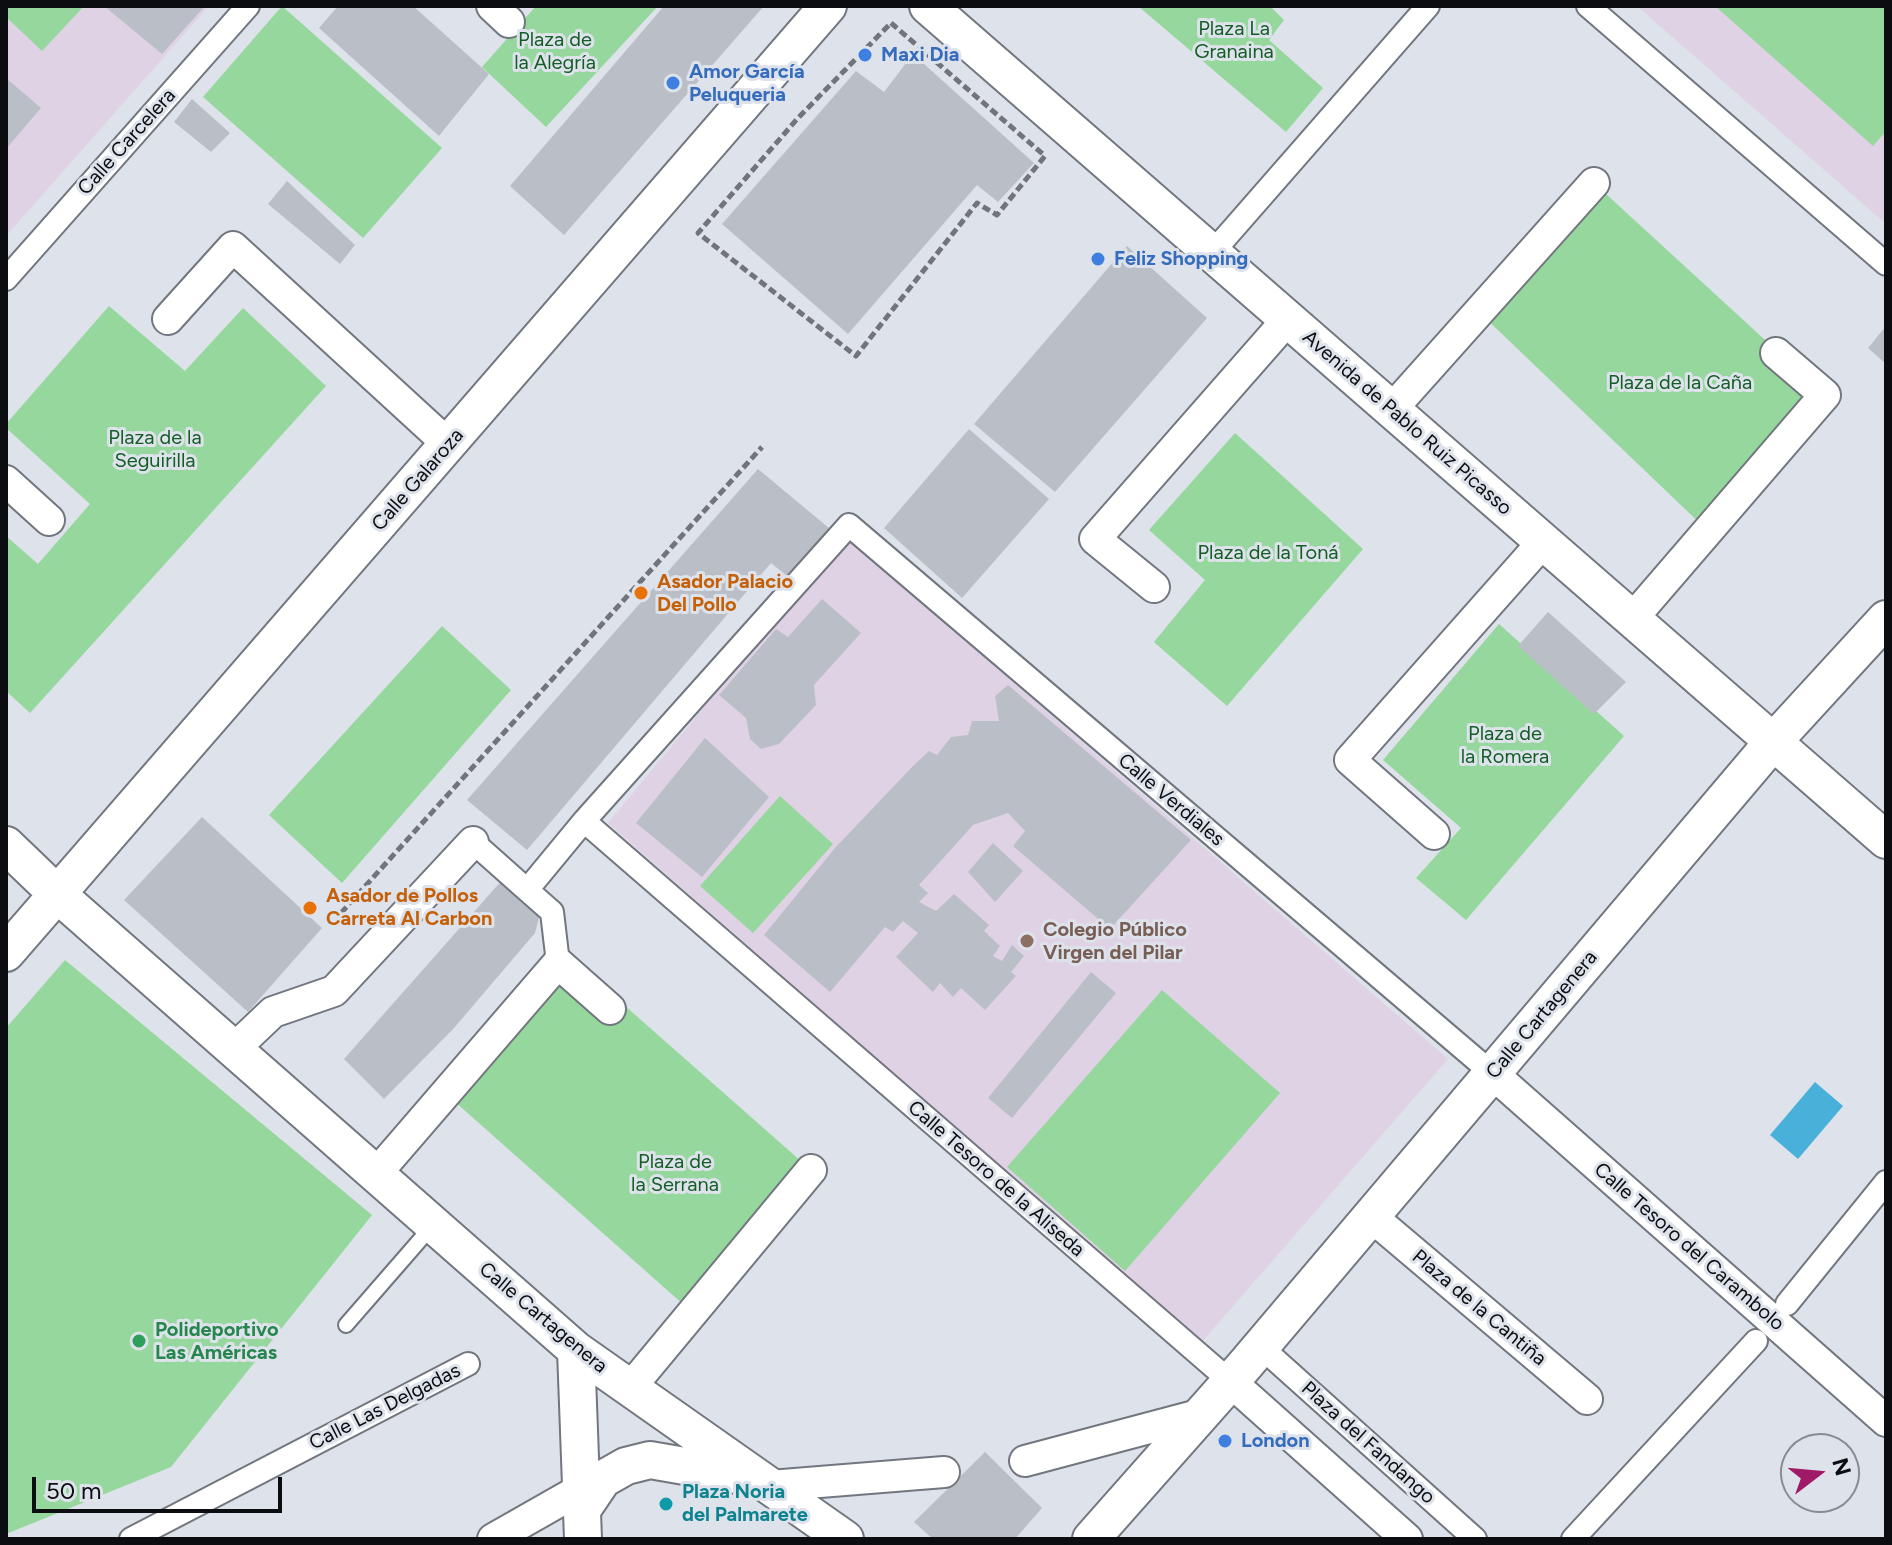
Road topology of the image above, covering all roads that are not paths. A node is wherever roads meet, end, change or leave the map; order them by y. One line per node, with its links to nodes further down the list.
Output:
1 (248, 6): 9 (street, Calle Carcelera)
2 (828, 6): 14 (street, Calle Galaroza)
3 (928, 6): 7 (street, Avenida de Pablo Ruiz Picasso)
4 (1428, 6): 7 (street)
5 (1588, 6): 8 (street)
6 (1594, 183): 13 (street)
7 (1212, 253): 11 (street, Avenida de Pablo Ruiz Picasso)
8 (1886, 264)
9 (6, 279)
10 (168, 319): 14 (street)
11 (1288, 319): 13 (street, Avenida de Pablo Ruiz Picasso); 18 (street)
12 (1776, 353): 19 (street)
13 (1392, 409): 17 (street, Avenida de Pablo Ruiz Picasso)
14 (449, 445): 28 (street, Calle Galaroza)
15 (6, 481): 16 (street)
16 (49, 520)
17 (1543, 542): 19 (street, Avenida de Pablo Ruiz Picasso); 23 (street)
18 (1154, 587)
19 (1632, 619): 21 (street, Avenida de Pablo Ruiz Picasso)
20 (1886, 619): 21 (street, Calle Cartagenera)
21 (1773, 742): 24 (street, Avenida de Pablo Ruiz Picasso); 33 (street, Calle Cartagenera)
22 (584, 821): 27 (street); 33 (street, Calle Verdiales); 45 (street, Calle Tesoro de la Aliseda)
23 (1434, 834)
24 (1886, 840)
25 (473, 842): 27 (street); 32 (street)
26 (6, 845): 28 (street, Calle Cartagenera)
27 (527, 890): 30 (street)
28 (56, 893): 29 (street, Calle Galaroza); 32 (street, Calle Cartagenera)
29 (6, 953)
30 (558, 963): 31 (street); 35 (street)
31 (610, 1009)
32 (234, 1049): 35 (street, Calle Cartagenera)
33 (1493, 1074): 37 (street, Calle Cartagenera); 49 (street, Calle Tesoro del Carambolo)
34 (811, 1170): 46 (street)
35 (376, 1174): 38 (street, Calle Cartagenera)
36 (1886, 1182): 39 (street)
37 (1372, 1217): 42 (street, Calle Cartagenera); 47 (street, Plaza de la Cantiña)
38 (433, 1225): 40 (lane); 43 (street, Calle Cartagenera)
39 (1787, 1304)
40 (346, 1325)
41 (1756, 1341): 60 (street)
42 (1261, 1347): 45 (street, Calle Cartagenera); 59 (street, Plaza del Fandango)
43 (576, 1350): 46 (street, Calle Cartagenera); 53 (street)
44 (468, 1364): 54 (street, Calle Las Delgadas)
45 (1231, 1382): 48 (street, Calle Cartagenera); 58 (street, Calle Tesoro de la Aliseda)
46 (630, 1388): 52 (street, Calle Cartagenera)
47 (1587, 1399)
48 (1202, 1414): 50 (street); 57 (street, Calle Cartagenera)
49 (1886, 1421)
50 (1025, 1461)
51 (944, 1472): 52 (street)
52 (766, 1483): 53 (street); 56 (street, Calle Cartagenera)
53 (582, 1513): 55 (street)
54 (131, 1539)
55 (493, 1539)
56 (845, 1539)
57 (1091, 1539)
58 (1407, 1539)
59 (1475, 1539)
60 (1573, 1539)

